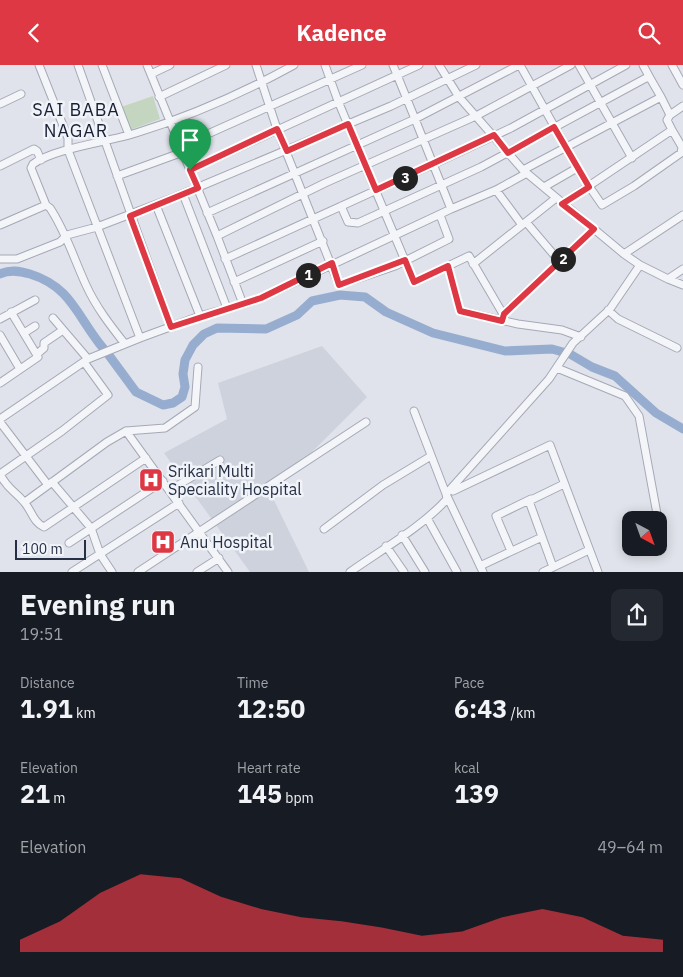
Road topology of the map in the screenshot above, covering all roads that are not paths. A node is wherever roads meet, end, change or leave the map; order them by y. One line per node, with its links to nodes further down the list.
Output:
1 (39, 65): 57 (street)
2 (78, 65): 53 (street)
3 (102, 65): 50 (street)
4 (147, 65): 21 (street)
5 (170, 65): 21 (street)
6 (226, 65): 31 (street)
7 (256, 65): 26 (street)
8 (294, 65): 26 (street)
9 (325, 65): 23 (street)
10 (362, 65): 23 (street)
11 (393, 65): 22 (street)
12 (419, 65): 22 (street)
13 (439, 65): 24 (street)
14 (476, 65): 24 (street)
15 (519, 65): 29 (street); 32 (street)
16 (571, 65): 29 (street)
17 (579, 65): 27 (street)
18 (626, 65): 27 (street)
19 (643, 65): 25 (street)
20 (672, 65): 28 (street)
21 (151, 74): 31 (street)
22 (397, 76): 34 (street); 35 (street)
23 (330, 78): 35 (street); 39 (street)
24 (448, 78): 32 (street); 34 (street)
25 (650, 78): 33 (street); 36 (street)
26 (261, 83): 39 (street); 44 (street)
27 (590, 84): 36 (street); 40 (street)
28 (683, 85)
29 (531, 86): 40 (street); 42 (street)
30 (21, 94): 37 (street)
31 (159, 97): 44 (street)
32 (460, 97): 42 (street); 43 (street)
33 (661, 97): 41 (street); 45 (street)
34 (406, 98): 43 (street); 46 (street)
35 (338, 101): 46 (street); 48 (street)
36 (600, 102): 45 (street); 47 (street)
37 (0, 104)
38 (683, 106): 41 (street)
39 (269, 107): 48 (street); 56 (street)
40 (544, 109): 47 (street); 51 (street)
41 (670, 115): 49 (street)
42 (476, 116): 51 (street); 52 (street)
43 (415, 119): 52 (street); 54 (street)
44 (170, 122): 50 (street); 56 (street)
45 (612, 123): 55 (street); 60 (street)
46 (348, 124): 54 (street); 58 (street)
47 (554, 127): 55 (street); 59 (street)
48 (277, 129): 58 (street); 66 (street)
49 (672, 130): 60 (street); 72 (street)
50 (128, 135): 53 (street)
51 (494, 135): 59 (street); 63 (street)
52 (425, 139): 62 (street); 63 (street)
53 (104, 141): 57 (street); 69 (street)
54 (356, 145): 62 (street); 68 (street)
55 (565, 148): 65 (street); 67 (street)
56 (182, 149): 66 (street); 69 (street)
57 (68, 150): 61 (street); 92 (street)
58 (287, 151): 68 (street); 73 (street)
59 (508, 153): 67 (street); 70 (street)
60 (632, 158): 72 (street)
61 (41, 160): 64 (street); 80 (street)
62 (366, 165): 74 (street); 77 (street)
63 (433, 165): 70 (street); 74 (street)
64 (0, 166)
65 (577, 168): 71 (street); 72 (street)
66 (190, 170): 73 (street)
67 (525, 172): 71 (street); 75 (street)
68 (295, 173): 77 (street); 85 (street)
69 (117, 176): 88 (street)
70 (442, 185): 83 (street); 84 (street)
71 (544, 187): 78 (street)
72 (589, 187): 79 (street)
73 (198, 188): 76 (street); 85 (street)
74 (376, 190): 82 (street); 84 (street)
75 (496, 190): 83 (street); 90 (street)
76 (183, 194): 81 (street); 113 (street)
77 (304, 194): 89 (street); 95 (street)
78 (556, 198): 79 (street); 90 (street)
79 (562, 204): 93 (street)
80 (46, 205): 91 (street); 94 (street)
81 (156, 205): 88 (street); 116 (street)
82 (341, 205): 84 (street); 89 (street)
83 (451, 209): 86 (street)
84 (385, 211): 96 (street)
85 (207, 213): 95 (street)
86 (440, 215): 96 (street); 101 (street)
87 (683, 215): 98 (street)
88 (130, 216): 92 (street); 121 (street)
89 (314, 219): 97 (street); 100 (street)
90 (524, 224): 102 (street); 104 (street)
91 (0, 225)
92 (97, 227): 94 (street); 126 (street)
93 (594, 229): 98 (street); 102 (street)
94 (67, 235): 99 (street); 127 (street)
95 (217, 236): 100 (street)
96 (394, 237): 101 (street); 103 (street)
97 (323, 241): 103 (street); 109 (street)
98 (624, 254): 105 (street)
99 (0, 259)
100 (225, 259): 109 (street)
101 (405, 260): 103 (street); 106 (street)
102 (560, 262): 118 (street)
103 (332, 263): 112 (street)
104 (473, 264): 106 (street); 118 (street)
105 (640, 265): 108 (street); 114 (street)
106 (448, 266): 118 (street)
107 (683, 269): 108 (street)
108 (668, 279): 110 (street)
109 (234, 282): 112 (street)
110 (683, 285)
111 (35, 300): 115 (street)
112 (243, 304): 113 (street)
113 (228, 308): 116 (street)
114 (608, 310): 125 (street); 128 (street)
115 (11, 312): 119 (street); 123 (street)
116 (200, 316): 121 (street)
117 (53, 318): 122 (street)
118 (503, 318): 125 (street)
119 (0, 319)
120 (35, 326): 123 (street)
121 (171, 327): 126 (street)
122 (63, 329): 129 (street); 130 (street)
123 (24, 333): 129 (street)
124 (0, 335): 133 (street)
125 (581, 337): 132 (street)
126 (140, 338): 127 (street)
127 (124, 344): 130 (street)
128 (677, 348)
129 (37, 354): 133 (street)
130 (86, 360): 136 (street); 140 (street)
131 (198, 367): 138 (street)
132 (557, 367): 148 (street); 153 (street)
133 (20, 369): 134 (street)
134 (1, 380)
135 (414, 411): 139 (street)
136 (0, 421): 140 (street)
137 (366, 422): 157 (street)
138 (126, 431): 141 (street); 145 (street)
139 (431, 456): 148 (street); 156 (street)
140 (27, 457): 143 (street); 145 (street)
141 (146, 458): 144 (street); 152 (street)
142 (220, 460): 147 (street)
143 (0, 474): 150 (street)
144 (163, 481): 147 (street); 155 (street)
145 (50, 483): 150 (street); 152 (street)
146 (564, 484): 148 (street); 149 (street); 162 (street)
147 (170, 490): 151 (street)
148 (446, 494): 154 (street); 167 (street)
149 (532, 499): 159 (street); 163 (street)
150 (25, 502): 152 (street)
151 (179, 503): 157 (street); 164 (street)
152 (75, 508): 155 (street)
153 (656, 511)
154 (427, 518): 158 (street); 176 (street)
155 (91, 528): 160 (street); 164 (street)
156 (324, 529)
157 (199, 531): 165 (street); 171 (street)
158 (402, 535): 161 (street); 175 (street)
159 (542, 537): 163 (street); 166 (street)
160 (69, 543)
161 (386, 546): 168 (street); 174 (street)
162 (590, 550): 166 (street); 178 (street)
163 (511, 551): 167 (street)
164 (100, 554): 169 (street); 170 (street)
165 (219, 558): 172 (street); 173 (street)
166 (553, 567): 177 (street)
167 (481, 569)
168 (352, 571)
169 (72, 572)
170 (112, 572)
171 (138, 572)
172 (197, 572)
173 (228, 572)
174 (404, 572)
175 (426, 572)
176 (457, 572)
177 (543, 572)
178 (598, 572)

